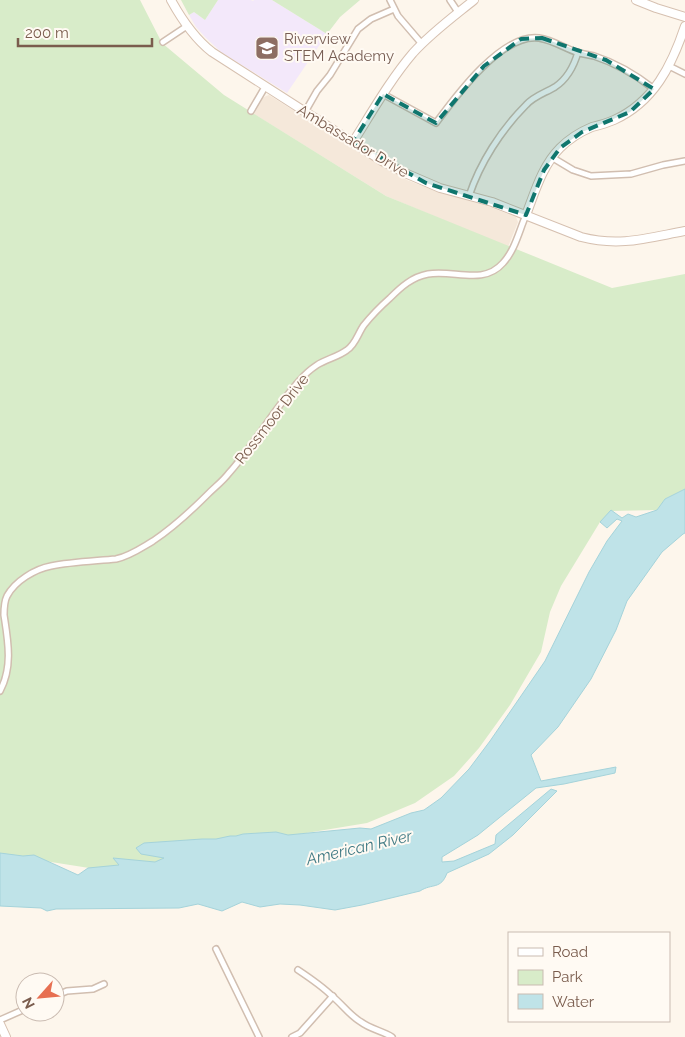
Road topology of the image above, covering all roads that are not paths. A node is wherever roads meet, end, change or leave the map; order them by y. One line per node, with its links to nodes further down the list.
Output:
1 (171, 0): 9 (street, Ambassador Drive)
2 (390, 0): 6 (street)
3 (450, 0): 7 (street)
4 (474, 0): 7 (street)
5 (636, 0): 8 (street)
6 (394, 9): 12 (street); 20 (street)
7 (458, 12): 12 (street)
8 (685, 17)
9 (187, 26): 11 (street); 16 (street, Ambassador Drive)
10 (685, 26): 14 (street, Rossmoor Drive)
11 (163, 42)
12 (422, 44): 18 (street)
13 (578, 52): 17 (street); 18 (street); 24 (street)
14 (669, 66): 15 (street); 17 (street, Rossmoor Drive)
15 (685, 74)
16 (265, 87): 19 (street); 20 (street, Ambassador Drive)
17 (654, 89): 22 (street, Rossmoor Drive)
18 (383, 94): 21 (street)
19 (251, 110)
20 (305, 112): 21 (street, Ambassador Drive)
21 (353, 142): 24 (street, Ambassador Drive)
22 (552, 158): 23 (street); 25 (street, Rossmoor Drive)
23 (685, 161)
24 (469, 196): 25 (street, Ambassador Drive)
25 (526, 215): 26 (street, Ambassador Drive); 27 (street, Rossmoor Drive)
26 (685, 231)
27 (0, 691)
28 (216, 949): 38 (street)
29 (298, 970): 32 (street)
30 (104, 984): 31 (street)
31 (65, 992)
32 (333, 996): 36 (street); 40 (street)
33 (15, 1013): 34 (street)
34 (0, 1020)
35 (0, 1024): 37 (street)
36 (300, 1035): 39 (street)
37 (6, 1037)
38 (259, 1037)
39 (292, 1037)
40 (392, 1037)

